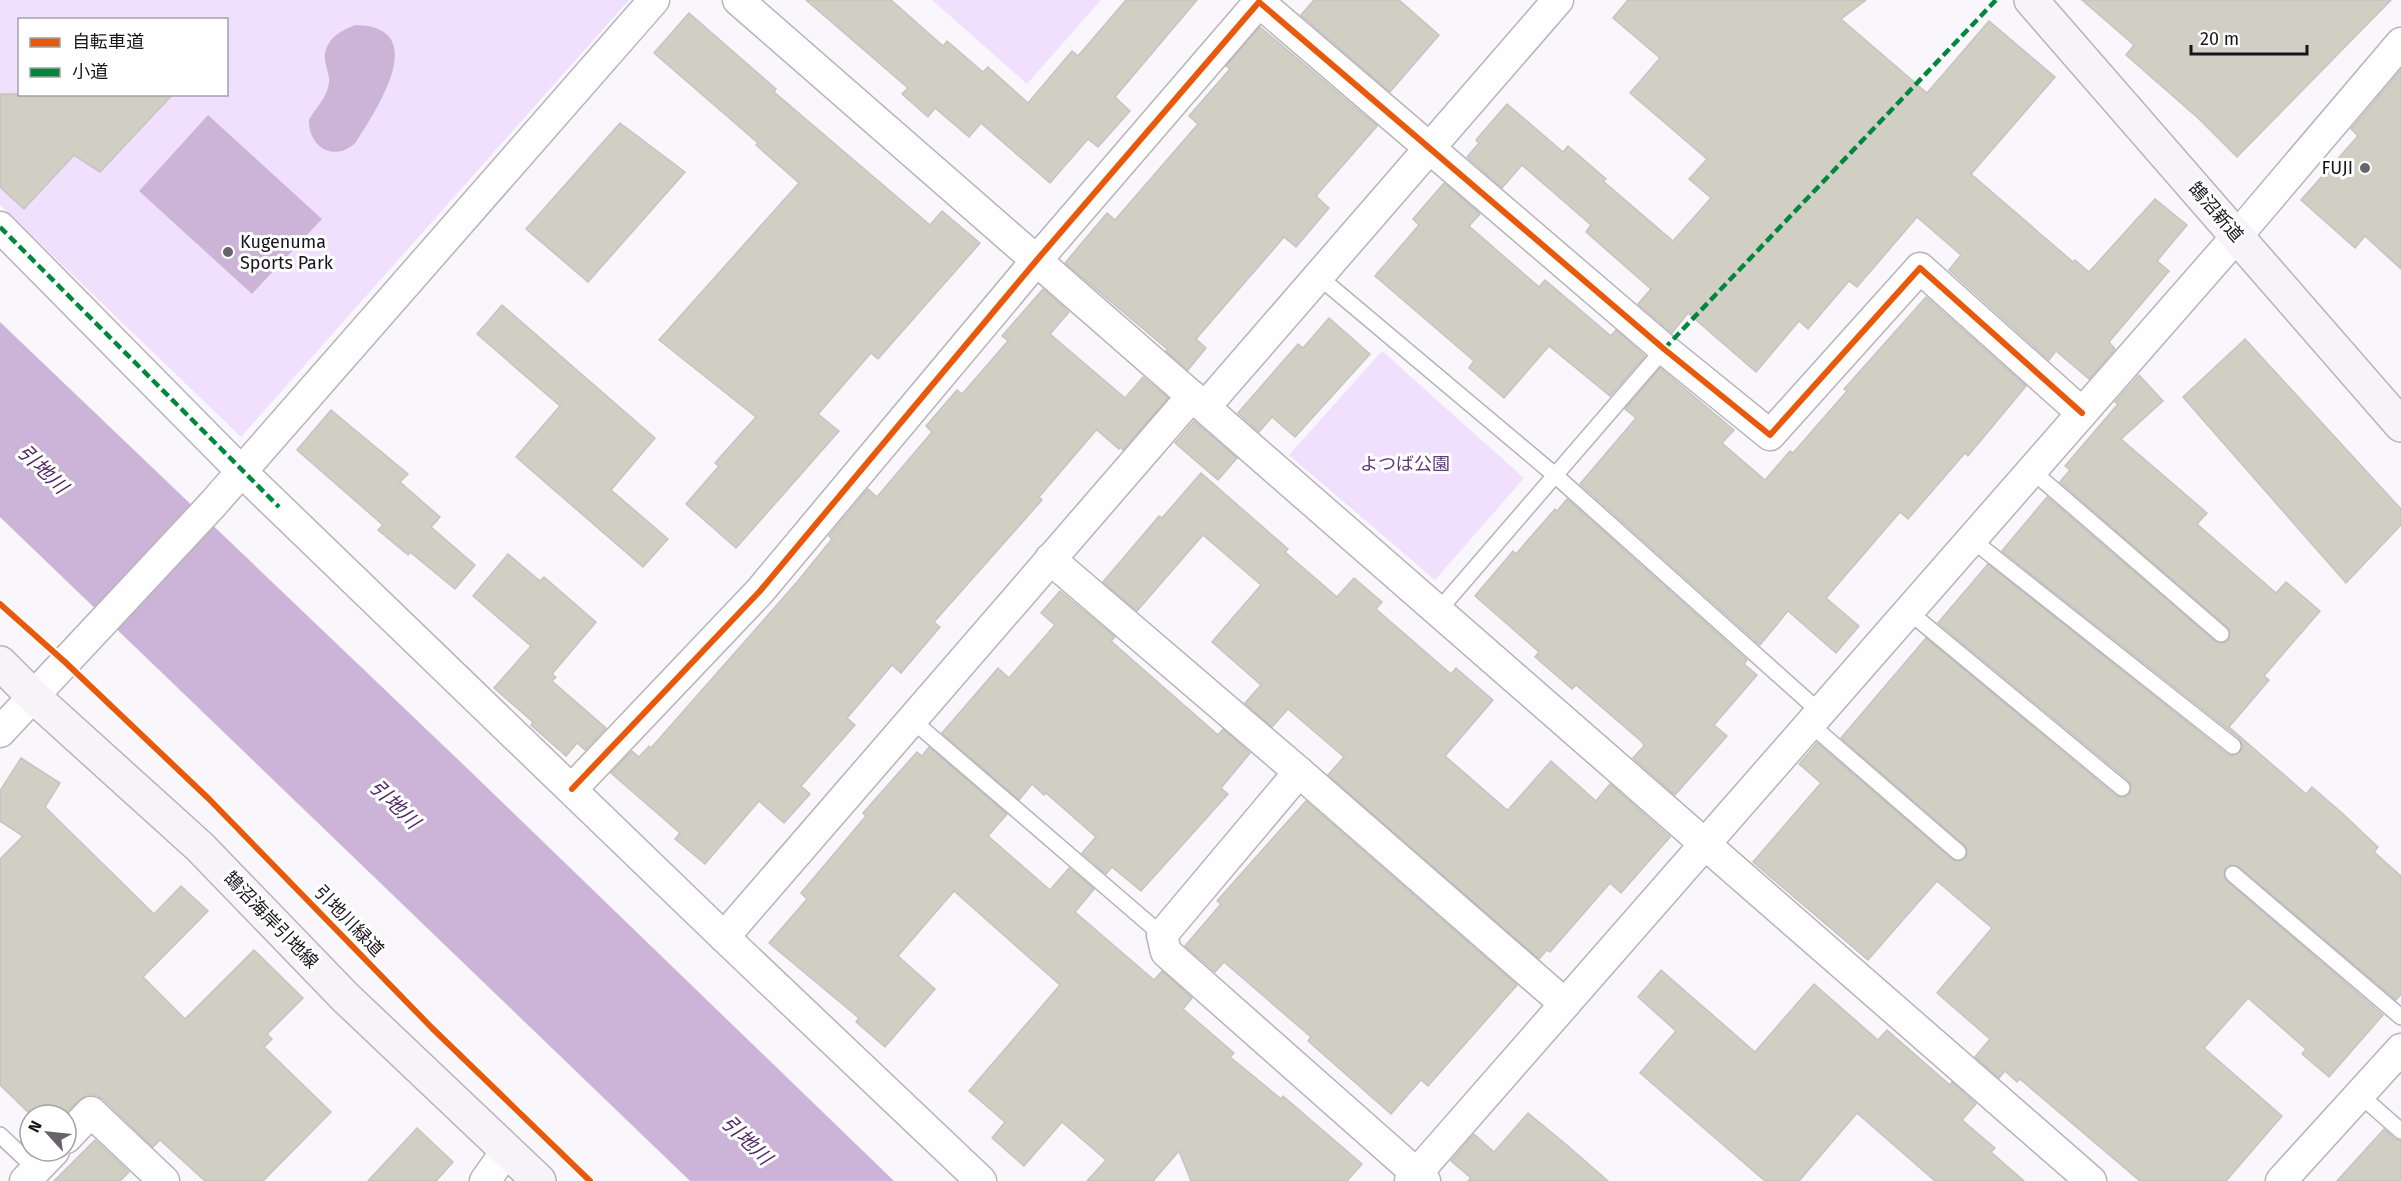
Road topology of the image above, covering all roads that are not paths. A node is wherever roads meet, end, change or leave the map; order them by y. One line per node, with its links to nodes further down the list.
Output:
1 (654, 0): 16 (street)
2 (738, 0): 9 (street)
3 (1558, 0): 6 (street)
4 (2031, 0): 8 (street, 鵠沼新道)
5 (2401, 43): 8 (street)
6 (1429, 149): 9 (street); 10 (street); 11 (street)
7 (0, 227): 16 (street)
8 (2236, 236): 13 (street); 14 (street, 鵠沼新道)
9 (1036, 261): 12 (street); 31 (street)
10 (1318, 276): 12 (street); 17 (lane)
11 (1664, 349): 13 (street); 17 (lane)
12 (1198, 402): 19 (street); 20 (street)
13 (2082, 413): 15 (street)
14 (2401, 425)
15 (2031, 470): 18 (street); 22 (lane)
16 (242, 472): 24 (street); 31 (street)
17 (1556, 476): 20 (lane); 25 (lane)
18 (1971, 539): 21 (street); 28 (lane)
19 (1050, 560): 26 (street); 29 (street)
20 (1438, 611): 32 (street)
21 (1908, 611): 25 (street); 30 (lane)
22 (2221, 634)
23 (0, 663): 24 (street, 鵠沼海岸引地線)
24 (33, 696): 27 (street); 44 (street, 鵠沼海岸引地線)
25 (1815, 718): 32 (street); 33 (lane)
26 (912, 720): 35 (lane); 36 (street)
27 (0, 732)
28 (2233, 746)
29 (1299, 772): 35 (street); 37 (street)
30 (2122, 788)
31 (572, 789): 36 (street)
32 (1705, 844): 37 (street); 51 (street)
33 (1958, 852)
34 (2234, 874): 38 (lane)
35 (1162, 935): 46 (street)
36 (724, 937): 50 (street)
37 (1565, 1004): 46 (street)
38 (2401, 1017)
39 (2401, 1049): 40 (street)
40 (2360, 1095): 42 (lane); 52 (street)
41 (78, 1126): 47 (street)
42 (2401, 1131)
43 (0, 1135): 45 (lane)
44 (507, 1150): 48 (street); 49 (street, 鵠沼海岸引地線)
45 (38, 1167)
46 (1417, 1178)
47 (164, 1181)
48 (485, 1181)
49 (539, 1181)
50 (981, 1181)
51 (2091, 1181)
52 (2281, 1181)

